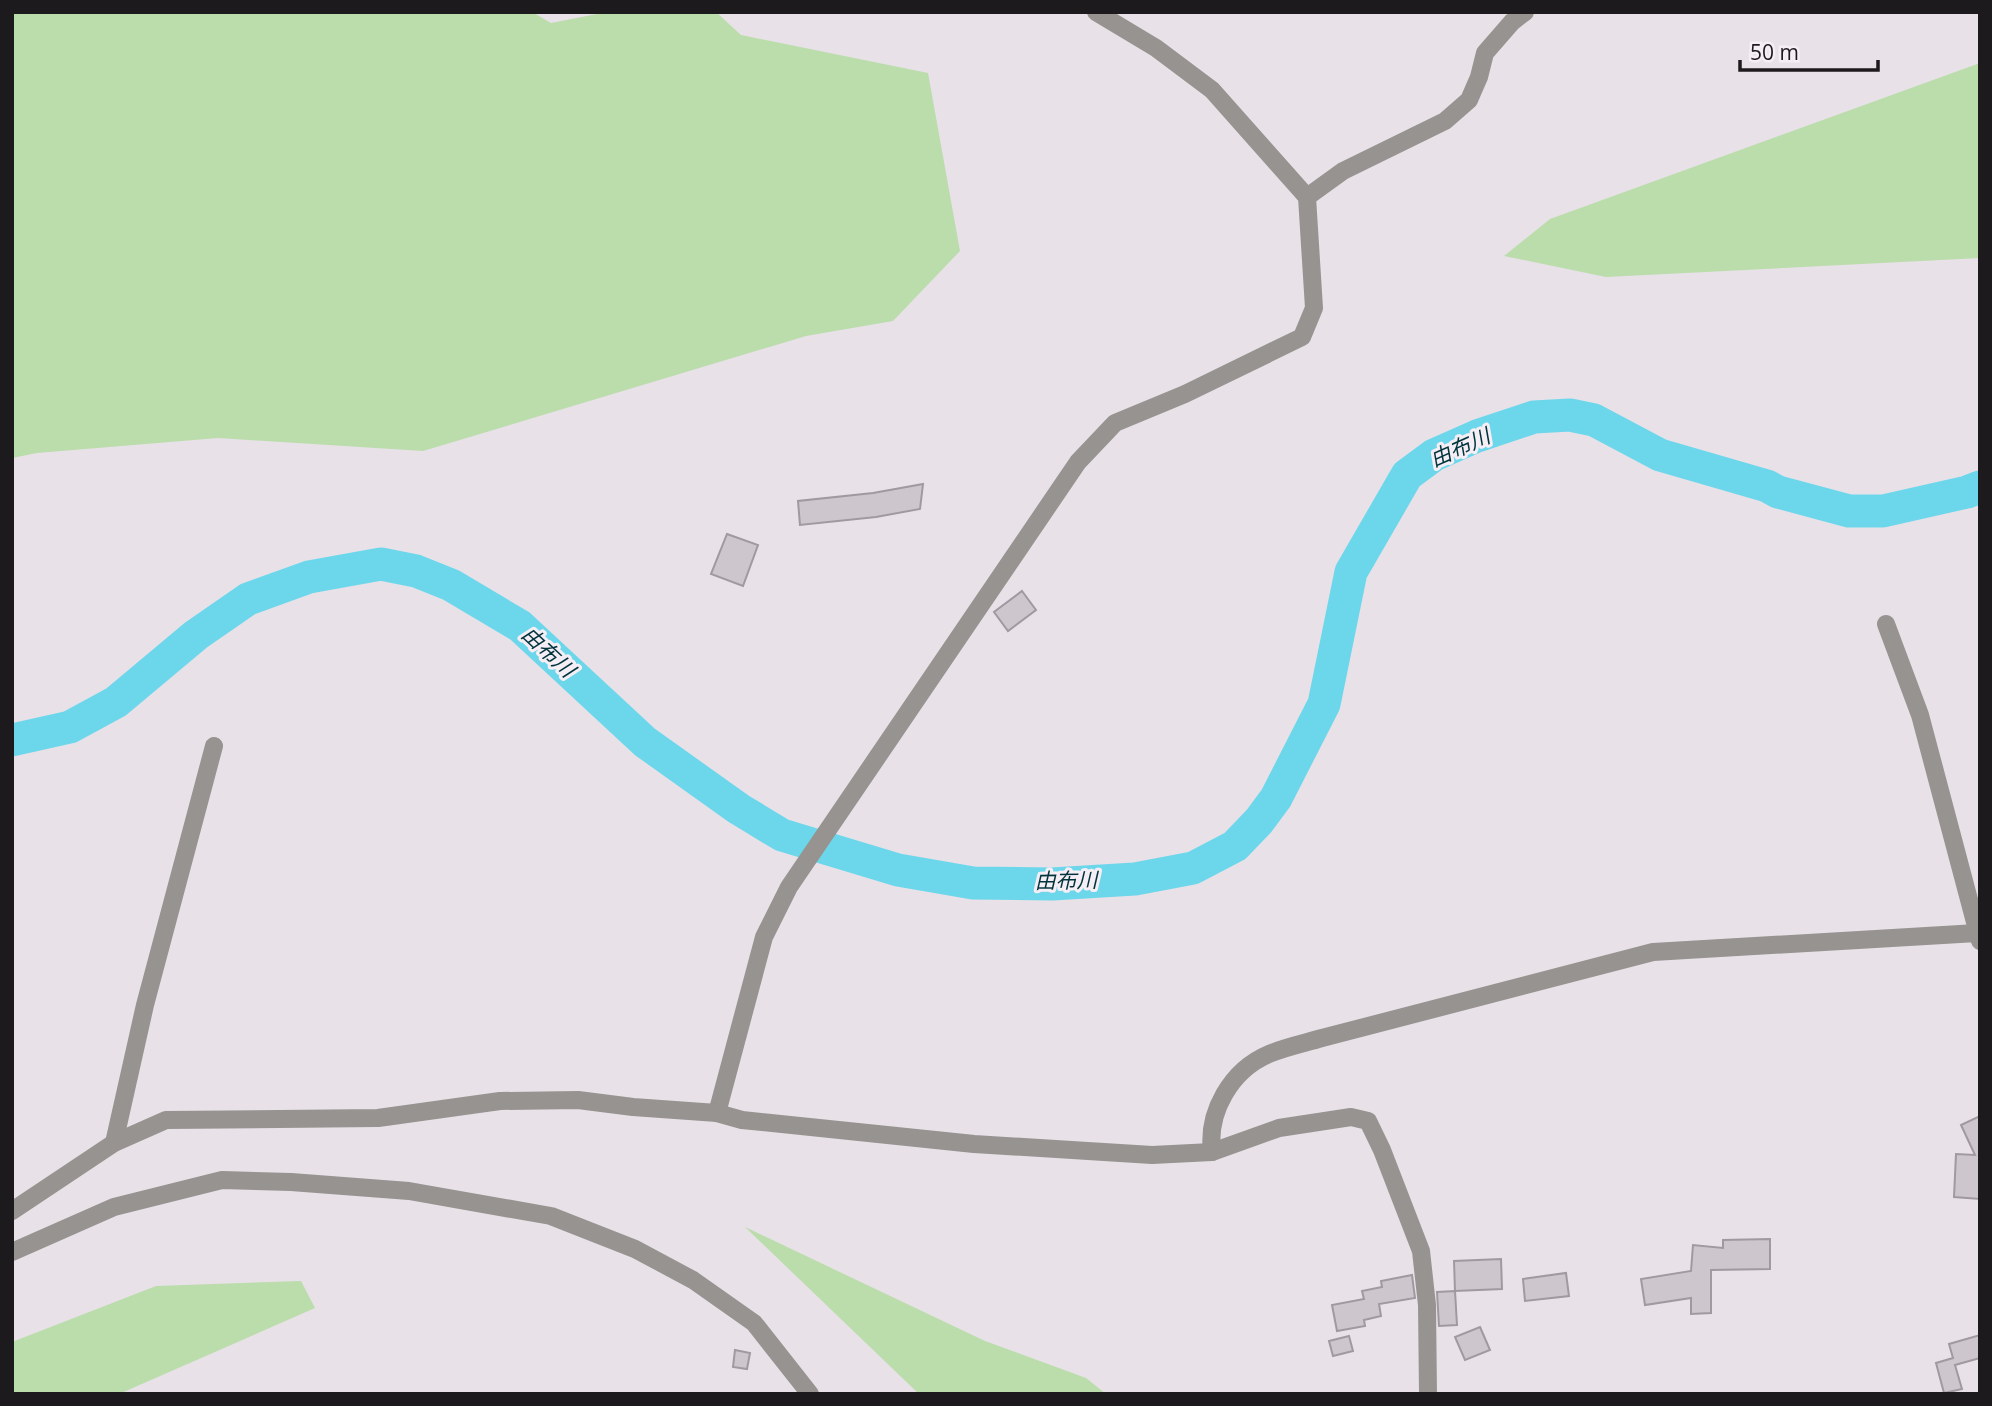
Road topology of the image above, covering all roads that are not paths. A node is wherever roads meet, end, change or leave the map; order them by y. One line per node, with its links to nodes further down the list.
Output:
1 (1096, 12): 3 (street)
2 (1525, 12): 3 (street)
3 (1307, 197): 7 (street)
4 (1886, 624): 6 (street)
5 (214, 746): 8 (street)
6 (1979, 937): 9 (street)
7 (717, 1113): 8 (street); 9 (street)
8 (114, 1143): 10 (street)
9 (1212, 1152): 13 (street)
10 (12, 1211)
11 (12, 1252): 12 (street)
12 (810, 1394)
13 (1428, 1394)

